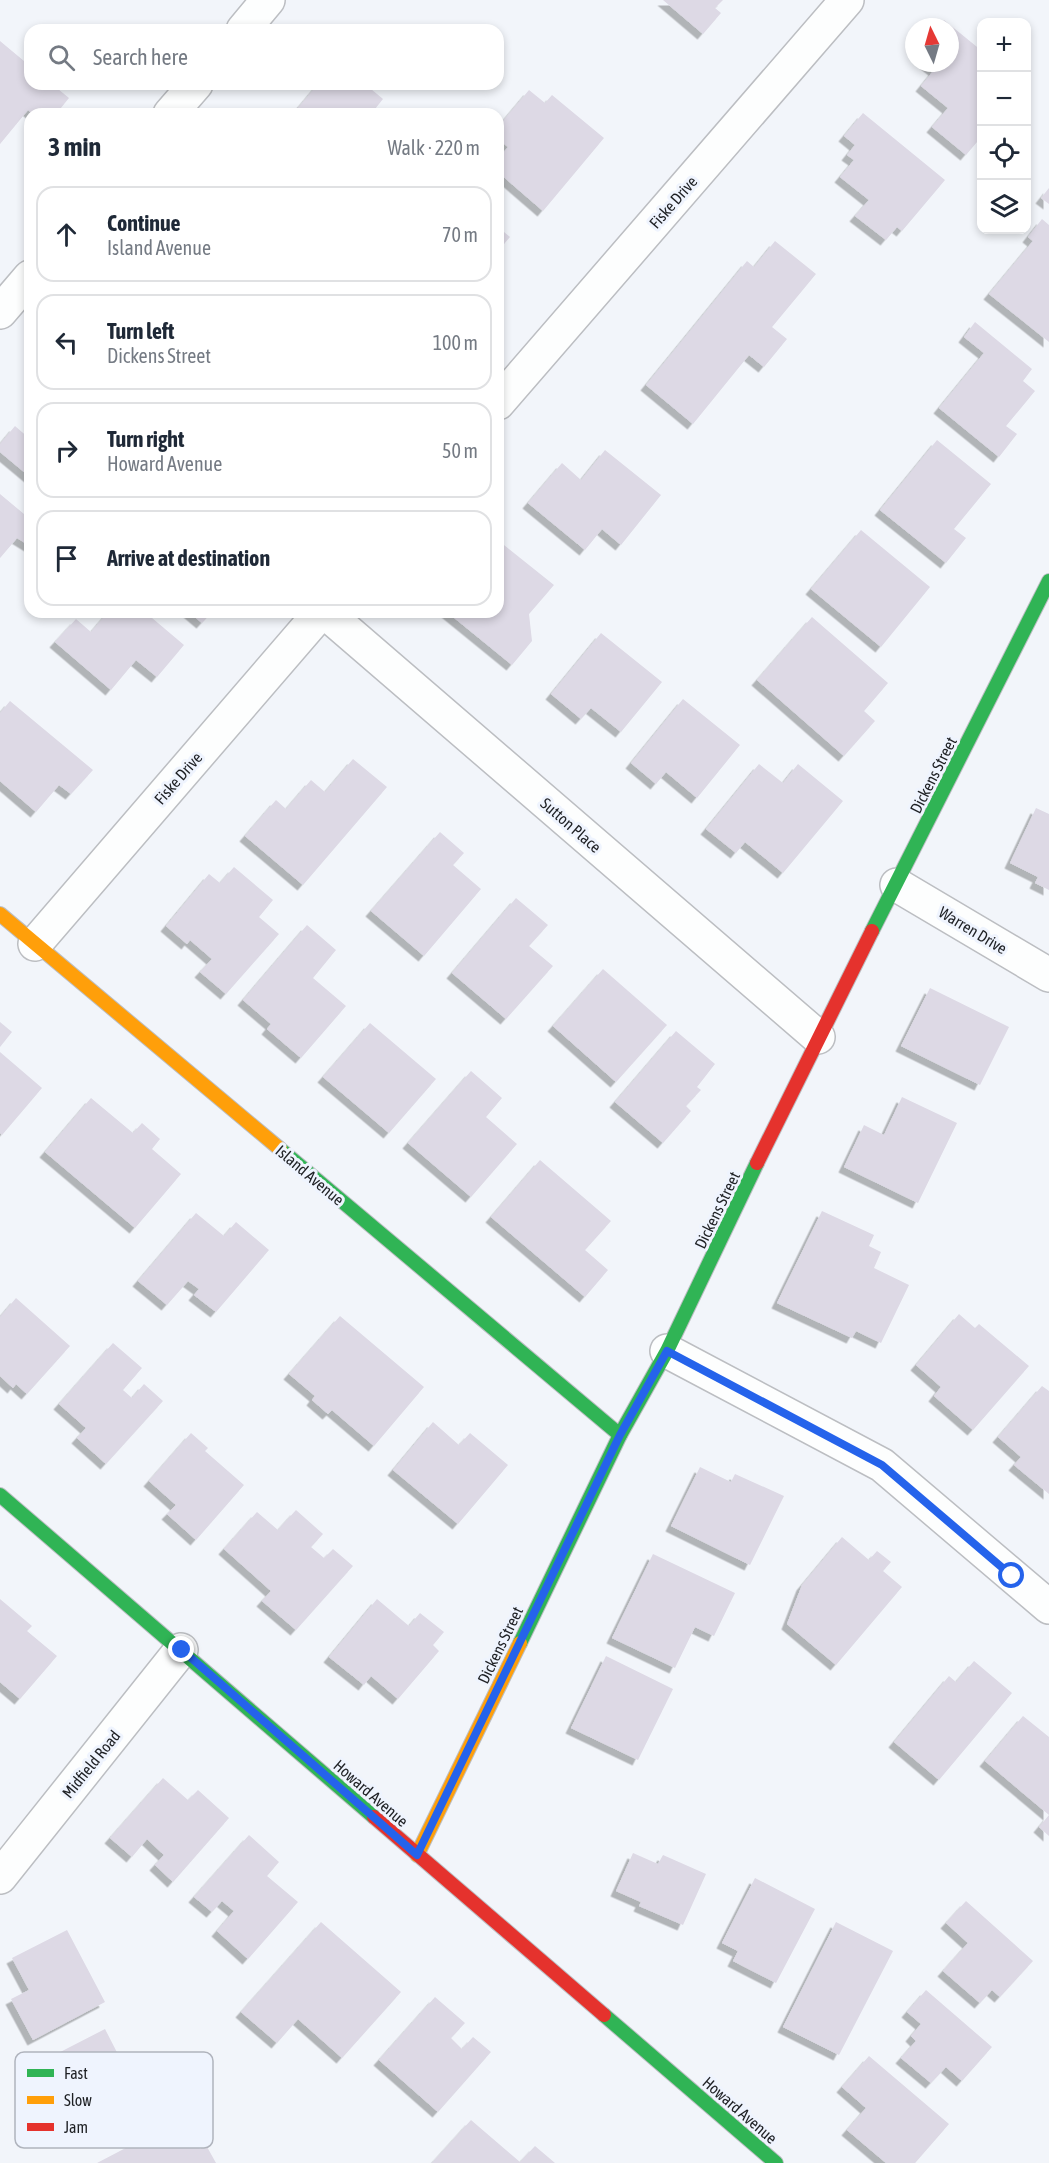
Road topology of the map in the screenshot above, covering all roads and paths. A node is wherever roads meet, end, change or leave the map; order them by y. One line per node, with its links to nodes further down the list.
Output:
1 (268, 0): 3 (street)
2 (847, 0): 8 (street, Fiske Drive)
3 (248, 24)
4 (191, 90): 5 (street)
5 (175, 108)
6 (24, 284): 7 (street)
7 (0, 312)
8 (504, 396)
9 (1049, 581): 12 (street, Dickens Street)
10 (318, 618): 14 (street, Fiske Drive)
11 (330, 618): 16 (street, Sutton Place)
12 (897, 885): 15 (street, Warren Drive); 16 (street, Dickens Street)
13 (0, 914): 14 (street, Island Avenue)
14 (35, 944): 18 (street, Island Avenue)
15 (1049, 975)
16 (818, 1037): 17 (street, Dickens Street)
17 (667, 1351): 18 (street, Dickens Street); 20 (street)
18 (620, 1435): 22 (street, Dickens Street)
19 (0, 1495): 21 (street, Howard Avenue)
20 (1049, 1607)
21 (182, 1650): 22 (street, Howard Avenue); 23 (street, Midfield Road)
22 (417, 1855): 24 (street, Howard Avenue)
23 (0, 1877)
24 (776, 2163)

